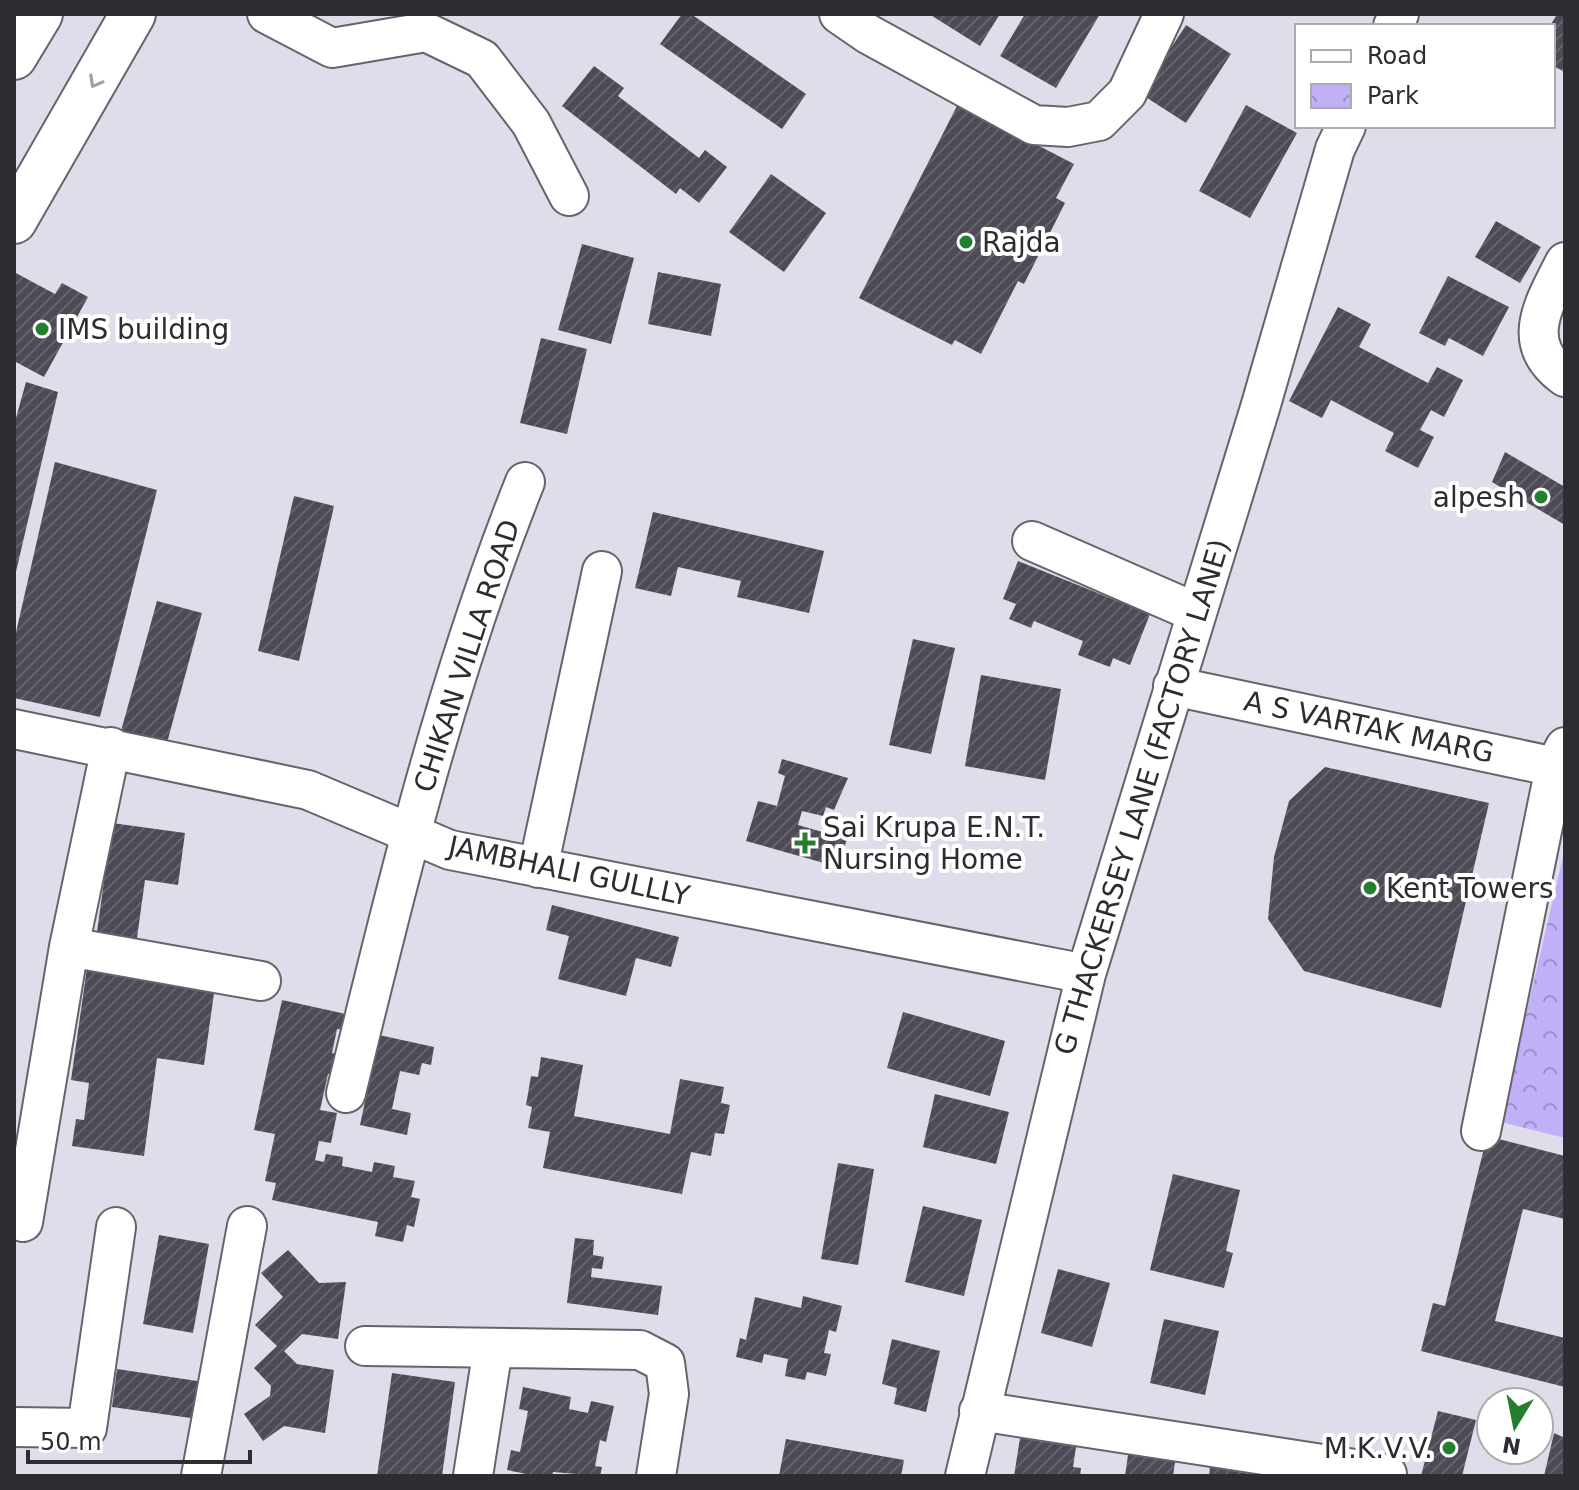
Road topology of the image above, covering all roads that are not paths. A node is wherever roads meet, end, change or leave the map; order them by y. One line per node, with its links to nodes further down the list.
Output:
1 (133, 14): 9 (main road, one-way to 9)
2 (267, 14): 6 (street)
3 (352, 14): 6 (street)
4 (1164, 14): 5 (street)
5 (862, 21)
6 (332, 48): 8 (street)
7 (1345, 128): 15 (street, G THACKERSEY LANE (FACTORY LANE))
8 (569, 196)
9 (14, 221)
10 (1565, 262): 11 (street)
11 (1565, 377)
12 (525, 482): 20 (street, CHIKAN VILLA ROAD)
13 (1032, 541): 15 (street)
14 (602, 571): 21 (street)
15 (1197, 613): 16 (street, G THACKERSEY LANE (FACTORY LANE))
16 (1173, 686): 19 (street, A S VARTAK MARG); 23 (street, G THACKERSEY LANE (FACTORY LANE))
17 (14, 729): 18 (street, JAMBHALI GULLLY)
18 (111, 747): 20 (street, JAMBHALI GULLLY); 22 (street)
19 (1562, 761): 26 (street)
20 (410, 831): 21 (street, JAMBHALI GULLLY); 25 (street, CHIKAN VILLA ROAD)
21 (538, 868): 23 (street, JAMBHALI GULLLY)
22 (69, 947): 24 (street); 27 (street)
23 (1086, 974): 32 (street, G THACKERSEY LANE (FACTORY LANE))
24 (261, 981)
25 (346, 1093)
26 (1481, 1131)
27 (23, 1222)
28 (247, 1226): 35 (street)
29 (116, 1227): 33 (street)
30 (365, 1346): 31 (street)
31 (493, 1348): 36 (street); 37 (street)
32 (979, 1411): 34 (street); 38 (street, G THACKERSEY LANE (FACTORY LANE))
33 (14, 1427)
34 (1387, 1474)
35 (201, 1476)
36 (473, 1476)
37 (656, 1476)
38 (965, 1476)

